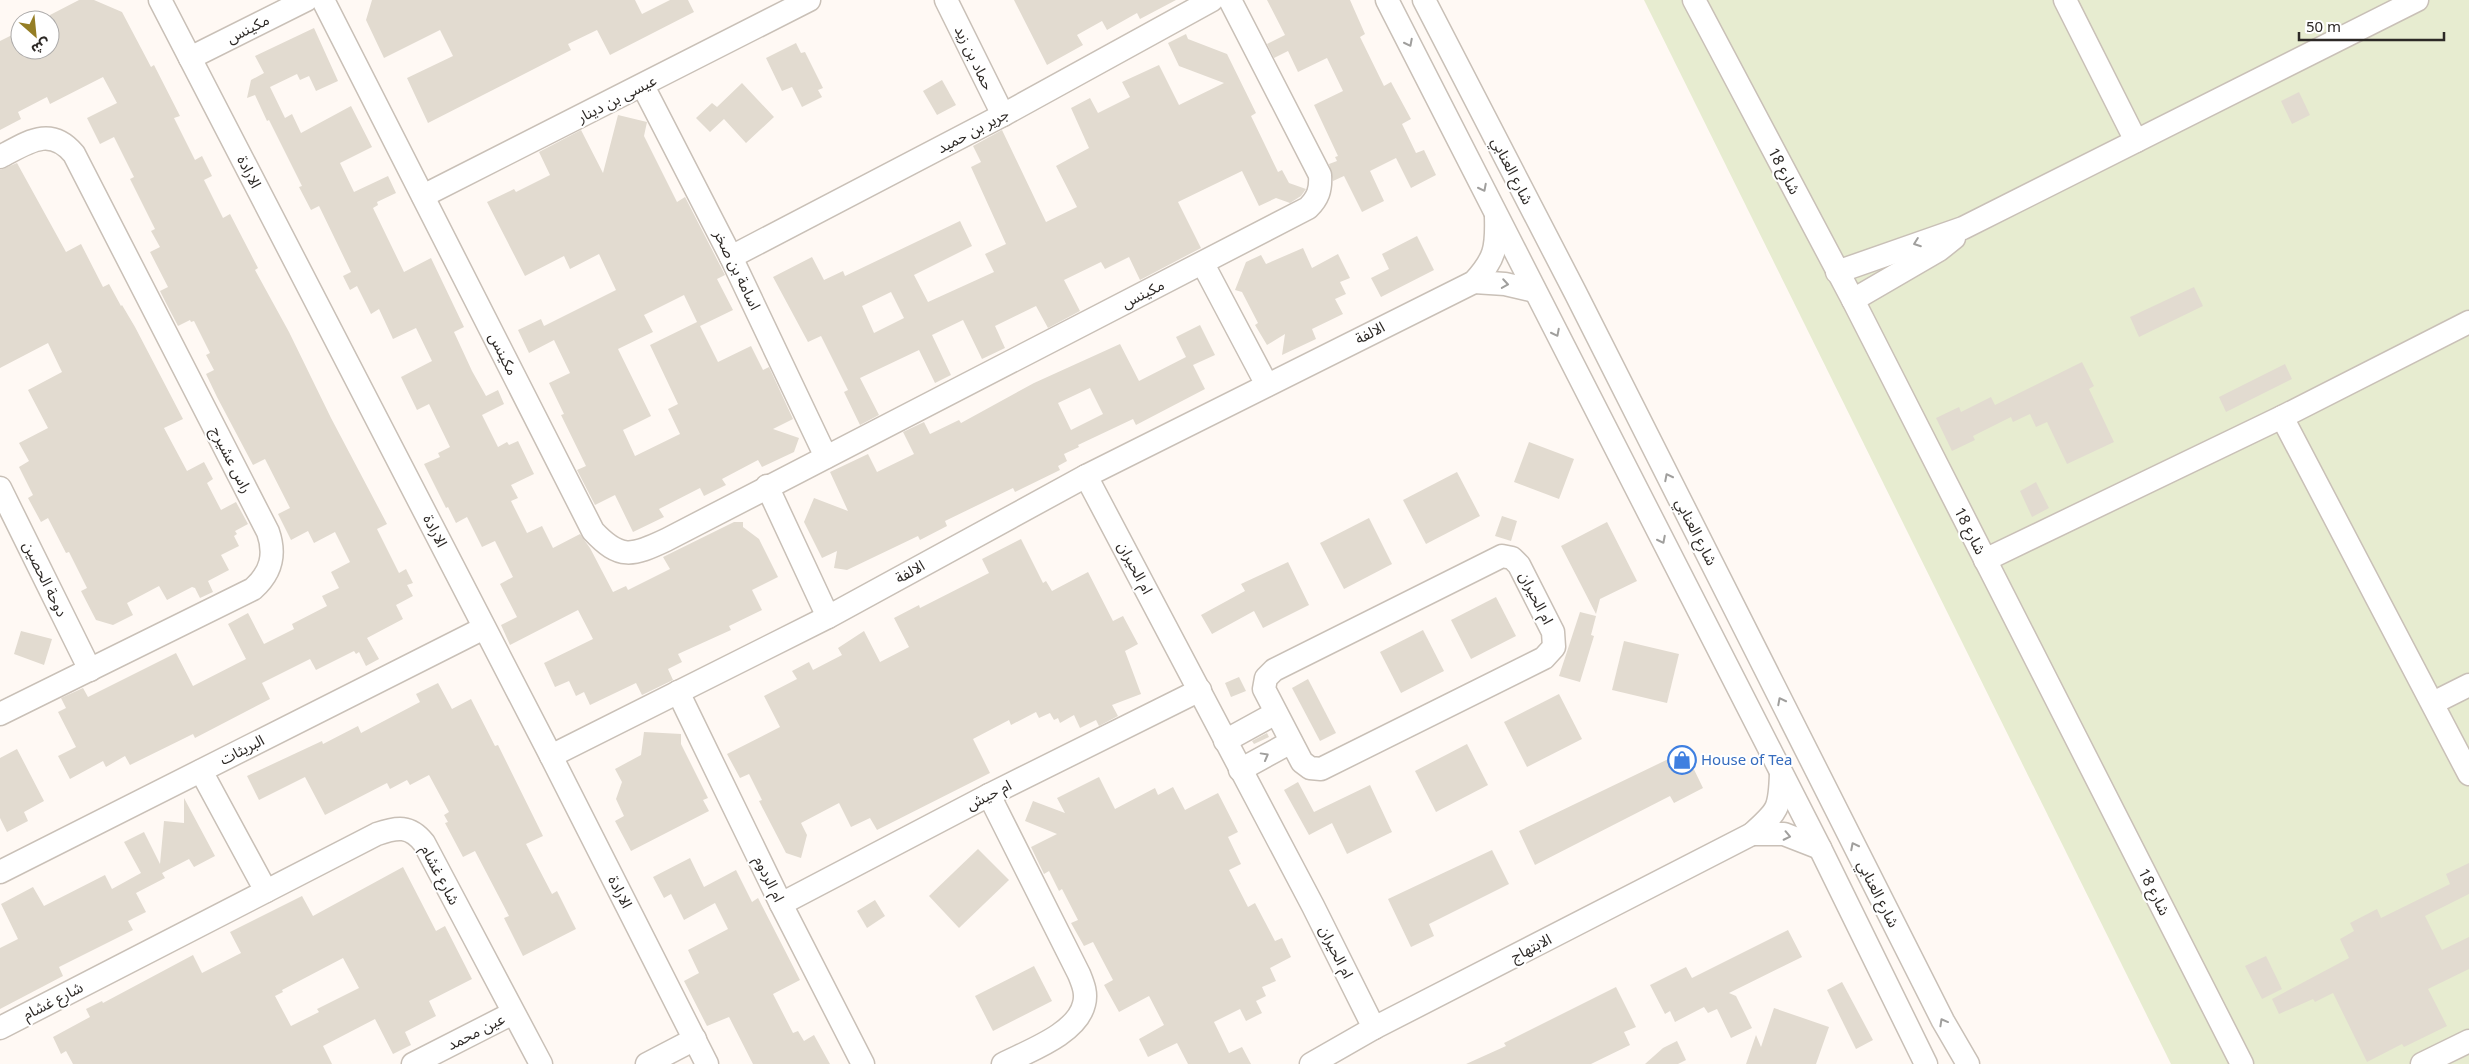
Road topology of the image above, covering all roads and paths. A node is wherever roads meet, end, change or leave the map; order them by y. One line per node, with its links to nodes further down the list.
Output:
1 (160, 0): 13 (street, الارادة)
2 (306, 0): 13 (street, مكينس)
3 (323, 0): 18 (street, مكينس)
4 (809, 0): 14 (street, عيسى بن دينار)
5 (946, 0): 15 (street, حماد بن زيد)
6 (1212, 0): 15 (street, جرير بن حميد)
7 (1230, 0): 22 (street, مكينس)
8 (1387, 0): 19 (street, شارع العنابي, one-way to 19)
9 (1424, 0): 70 (street, شارع العنابي, one-way to 9)
10 (1694, 0): 23 (street, شارع 18)
11 (2064, 0): 16 (street)
12 (2417, 0): 16 (street)
13 (190, 58): 36 (street, الارادة)
14 (643, 86): 18 (street, عيسى بن دينار); 21 (street, اسامة بن صخر)
15 (1003, 115): 21 (street, جرير بن حميد)
16 (2136, 141): 20 (street)
17 (0, 157): 37 (street, راس عشيرج)
18 (423, 196): 32 (street, مكينس)
19 (1496, 213): 24 (street, الالفة); 25 (street, شارع العنابي)
20 (1963, 228): 23 (street, one-way to 23); 26 (street)
21 (731, 257): 30 (street, اسامة بن صخر)
22 (1203, 264): 28 (street); 30 (street, مكينس)
23 (1837, 272): 26 (street, شارع 18)
24 (1474, 282): 25 (street, one-way to 25); 28 (street, الالفة)
25 (1535, 292): 49 (street, شارع العنابي, one-way to 49)
26 (1853, 300): 34 (street, شارع 18)
27 (2469, 322): 29 (street)
28 (1267, 385): 31 (street, الالفة)
29 (2282, 417): 34 (street); 41 (street)
30 (826, 457): 32 (street, مكينس)
31 (1086, 476): 35 (street, الالفة); 39 (street, ام الحيران)
32 (767, 486): 35 (street)
33 (0, 488): 37 (street, دوحة الحصين)
34 (1985, 560): 71 (street, شارع 18)
35 (828, 617): 40 (street, الالفة)
36 (484, 628): 46 (street, الارادة); 48 (street, البريثات)
37 (90, 670): 43 (street, راس عشيرج)
38 (2469, 684): 41 (street)
39 (1200, 690): 44 (street, ام الحيران); 51 (street, ام حيش)
40 (678, 692): 46 (street, الالفة); 56 (street, ام الردوم)
41 (2433, 703): 50 (street)
42 (1276, 713): 44 (street); 45 (street, ام الحيران); 45 (street, ام الحيران)
43 (0, 714)
44 (1225, 740): 47 (street, ام الحيران)
45 (1291, 742): 47 (street, one-way to 45)
46 (551, 756): 60 (street, الارادة)
47 (1240, 770): 59 (street, ام الحيران)
48 (201, 771): 54 (street, البريثات); 55 (street)
49 (1781, 772): 52 (street, الابتهاج); 53 (street, شارع العنابي)
50 (2469, 774)
51 (989, 795): 56 (street, ام حيش); 67 (street)
52 (1752, 834): 53 (street, الابتهاج, one-way to 53); 59 (street, الابتهاج)
53 (1820, 848): 69 (street, شارع العنابي)
54 (0, 872)
55 (266, 891): 57 (street, شارع غشام); 58 (street, شارع غشام)
56 (781, 904): 66 (street, ام الردوم)
57 (512, 1013): 62 (street, عين محمد); 63 (street, شارع غشام)
58 (0, 1028)
59 (1374, 1028): 68 (street, الابتهاج)
60 (695, 1039): 64 (street); 65 (street, الارادة)
61 (2469, 1041): 72 (street)
62 (412, 1064)
63 (541, 1064)
64 (648, 1064)
65 (708, 1064)
66 (863, 1064)
67 (1003, 1064)
68 (1311, 1064)
69 (1926, 1064)
70 (1968, 1064)
71 (2242, 1064)
72 (2422, 1064)

